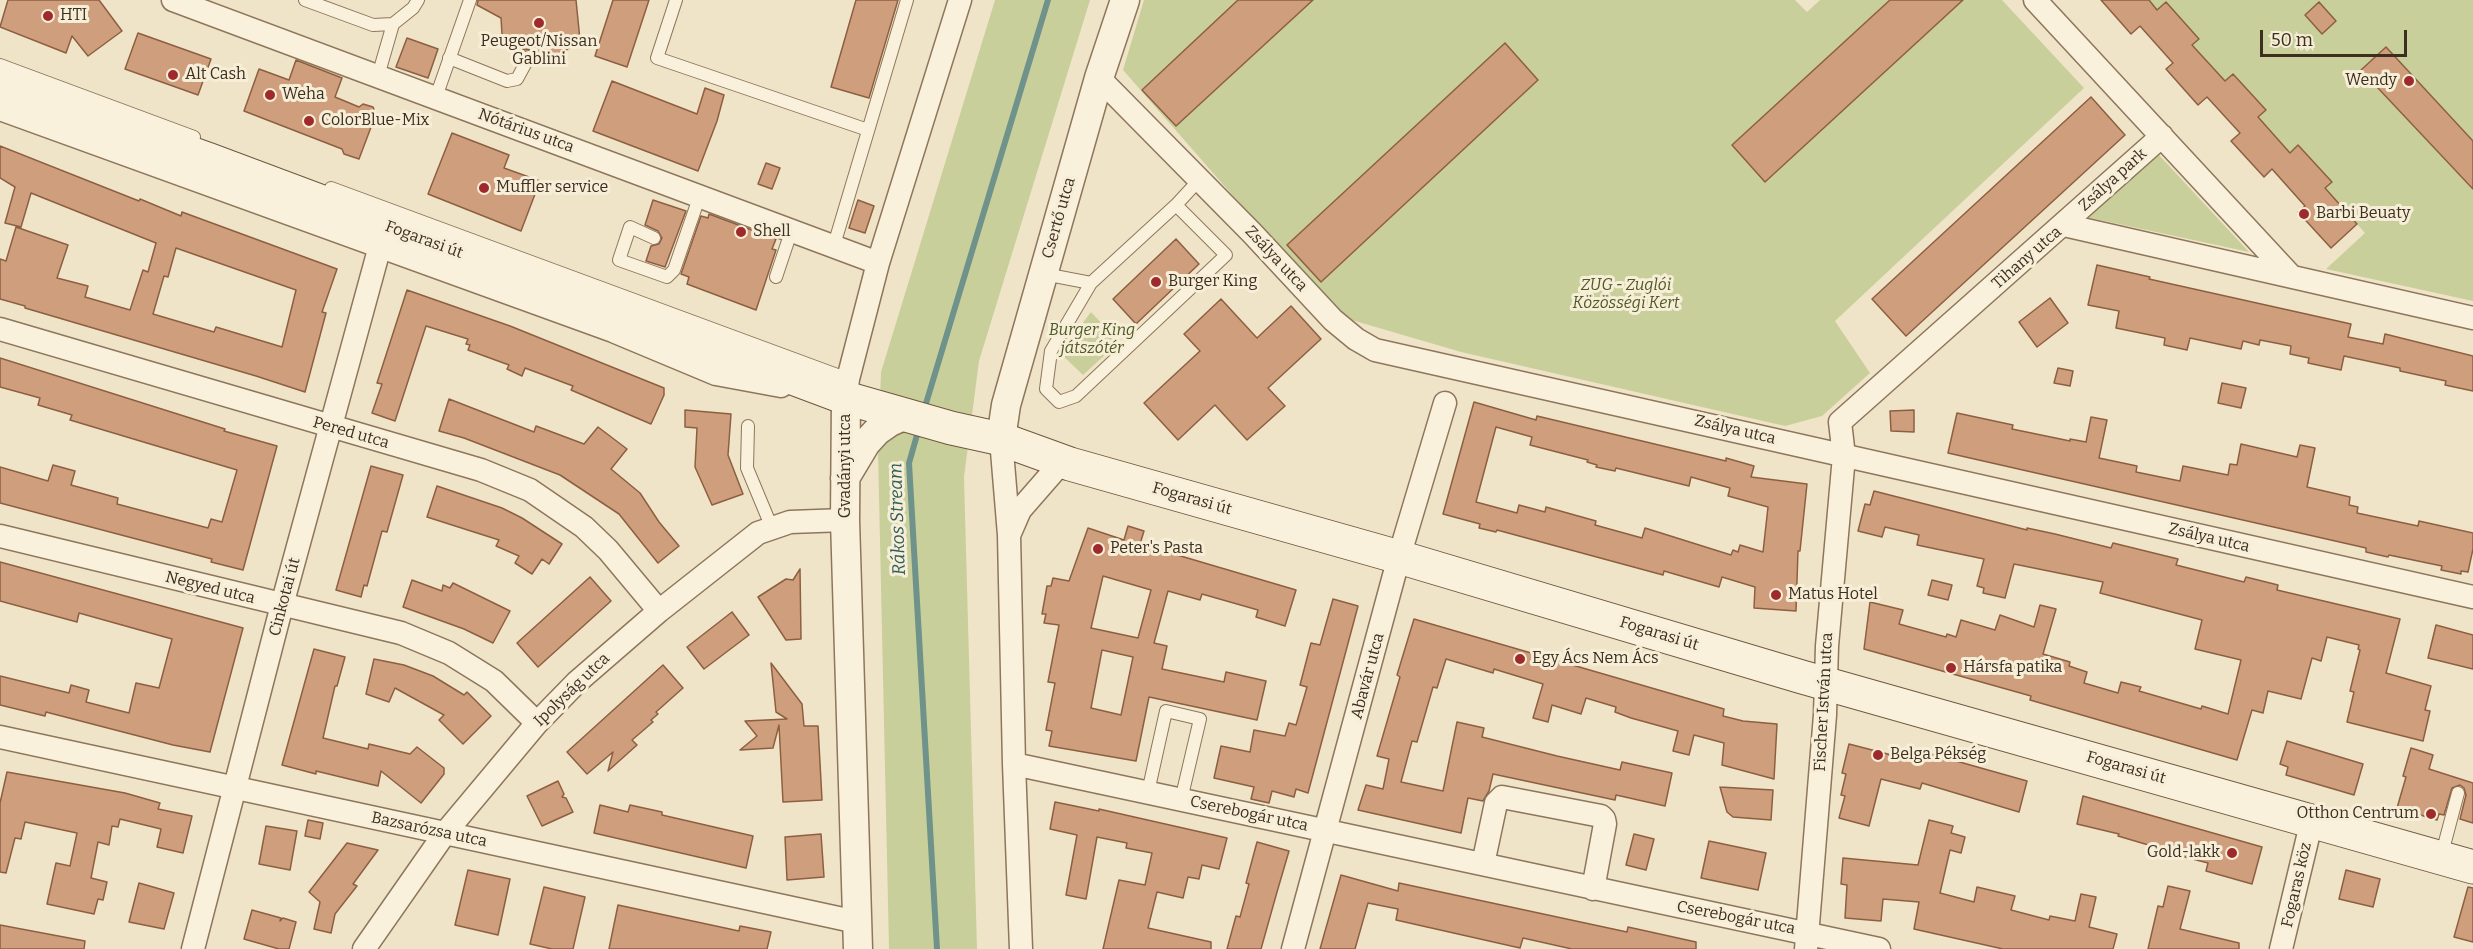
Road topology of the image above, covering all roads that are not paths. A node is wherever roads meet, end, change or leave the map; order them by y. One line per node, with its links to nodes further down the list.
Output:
1 (173, 0): 14 (street, Nótárius utca)
2 (305, 0): 10 (lane)
3 (418, 0): 10 (lane)
4 (470, 0): 12 (lane)
5 (676, 0): 19 (lane)
6 (907, 0): 19 (lane)
7 (960, 0): 31 (street, Gvadányi utca)
8 (1125, 0): 15 (street, Csertő utca)
9 (2035, 0): 20 (street)
10 (393, 24): 14 (lane)
11 (529, 57): 12 (lane)
12 (449, 58): 17 (lane)
13 (0, 65): 21 (lane)
14 (378, 76): 17 (street, Nótárius utca)
15 (1099, 78): 22 (street, Zsálya utca); 32 (street, Csertő utca)
16 (0, 85): 21 (main road, Fogarasi út)
17 (436, 97): 24 (street, Nótárius utca)
18 (0, 109): 30 (street, Fogarasi út)
19 (868, 130): 29 (lane)
20 (2162, 136): 26 (street, Zsálya park); 33 (street)
21 (205, 150): 38 (main road, Fogarasi út)
22 (1200, 179): 25 (lane); 44 (street, Zsálya utca)
23 (324, 185): 38 (lane)
24 (700, 195): 27 (street, Nótárius utca); 28 (lane)
25 (1176, 205): 35 (lane); 35 (lane)
26 (2064, 225): 33 (street, Tihany utca); 44 (street, Tihany utca)
27 (792, 229): 29 (street, Nótárius utca); 34 (lane)
28 (654, 238)
29 (834, 245): 31 (street, Nótárius utca)
30 (380, 246): 38 (street, Fogarasi út); 42 (street, Cinkotai út)
31 (878, 263): 38 (street, Gvadányi utca)
32 (1044, 274): 35 (lane); 43 (street, Csertő utca)
33 (2291, 276): 36 (street, Tihany utca)
34 (776, 277)
35 (1091, 283)
36 (2473, 318)
37 (0, 329): 42 (street, Pered utca)
38 (847, 388): 40 (main road, Fogarasi út); 46 (street, Gvadányi utca)
39 (1445, 403): 51 (street, Abavár utca)
40 (908, 414): 43 (main road, Fogarasi út); 46 (street)
41 (748, 426): 48 (lane)
42 (332, 428): 53 (street, Cinkotai út); 54 (street, Pered utca)
43 (1001, 439): 45 (main road, Fogarasi út); 49 (street)
44 (1844, 456): 52 (street, Zsálya utca); 55 (street, Fischer István utca)
45 (1065, 462): 49 (street); 51 (main road, Fogarasi út)
46 (845, 478): 47 (street, Gvadányi utca)
47 (845, 520): 48 (street, Ipolyság utca); 70 (street, Gvadányi utca)
48 (772, 528): 54 (street, Ipolyság utca)
49 (1009, 535): 58 (street)
50 (0, 536): 53 (street, Negyed utca)
51 (1400, 557): 55 (main road, Fogarasi út); 64 (street, Abavár utca)
52 (2473, 597)
53 (282, 605): 56 (street, Negyed utca); 59 (street, Cinkotai út)
54 (659, 611): 56 (street, Ipolyság utca)
55 (1826, 683): 63 (main road, Fogarasi út); 71 (street, Fischer István utca)
56 (537, 723): 65 (street, Ipolyság utca)
57 (0, 737): 59 (street, Bazsarózsa utca)
58 (1014, 764): 60 (street, Cserebogár utca); 74 (street)
59 (235, 788): 65 (street, Bazsarózsa utca); 72 (street, Cinkotai út)
60 (1148, 792): 62 (street, Cserebogár utca); 62 (lane)
61 (2458, 793): 66 (lane)
62 (1181, 800): 64 (street, Cserebogár utca)
63 (2312, 820): 66 (main road, Fogarasi út); 77 (street, Fogaras köz)
64 (1327, 830): 67 (street, Cserebogár utca); 75 (street, Abavár utca)
65 (445, 833): 70 (street, Bazsarózsa utca); 73 (street, Ipolyság utca)
66 (2441, 858): 68 (main road, Fogarasi út)
67 (1483, 864): 69 (street, Cserebogár utca); 69 (street)
68 (2473, 867)
69 (1593, 889): 71 (street, Cserebogár utca)
70 (857, 936)
71 (1807, 941): 76 (street, Cserebogár utca)
72 (193, 949)
73 (364, 949)
74 (1021, 949)
75 (1293, 949)
76 (1879, 949)
77 (2281, 949)

